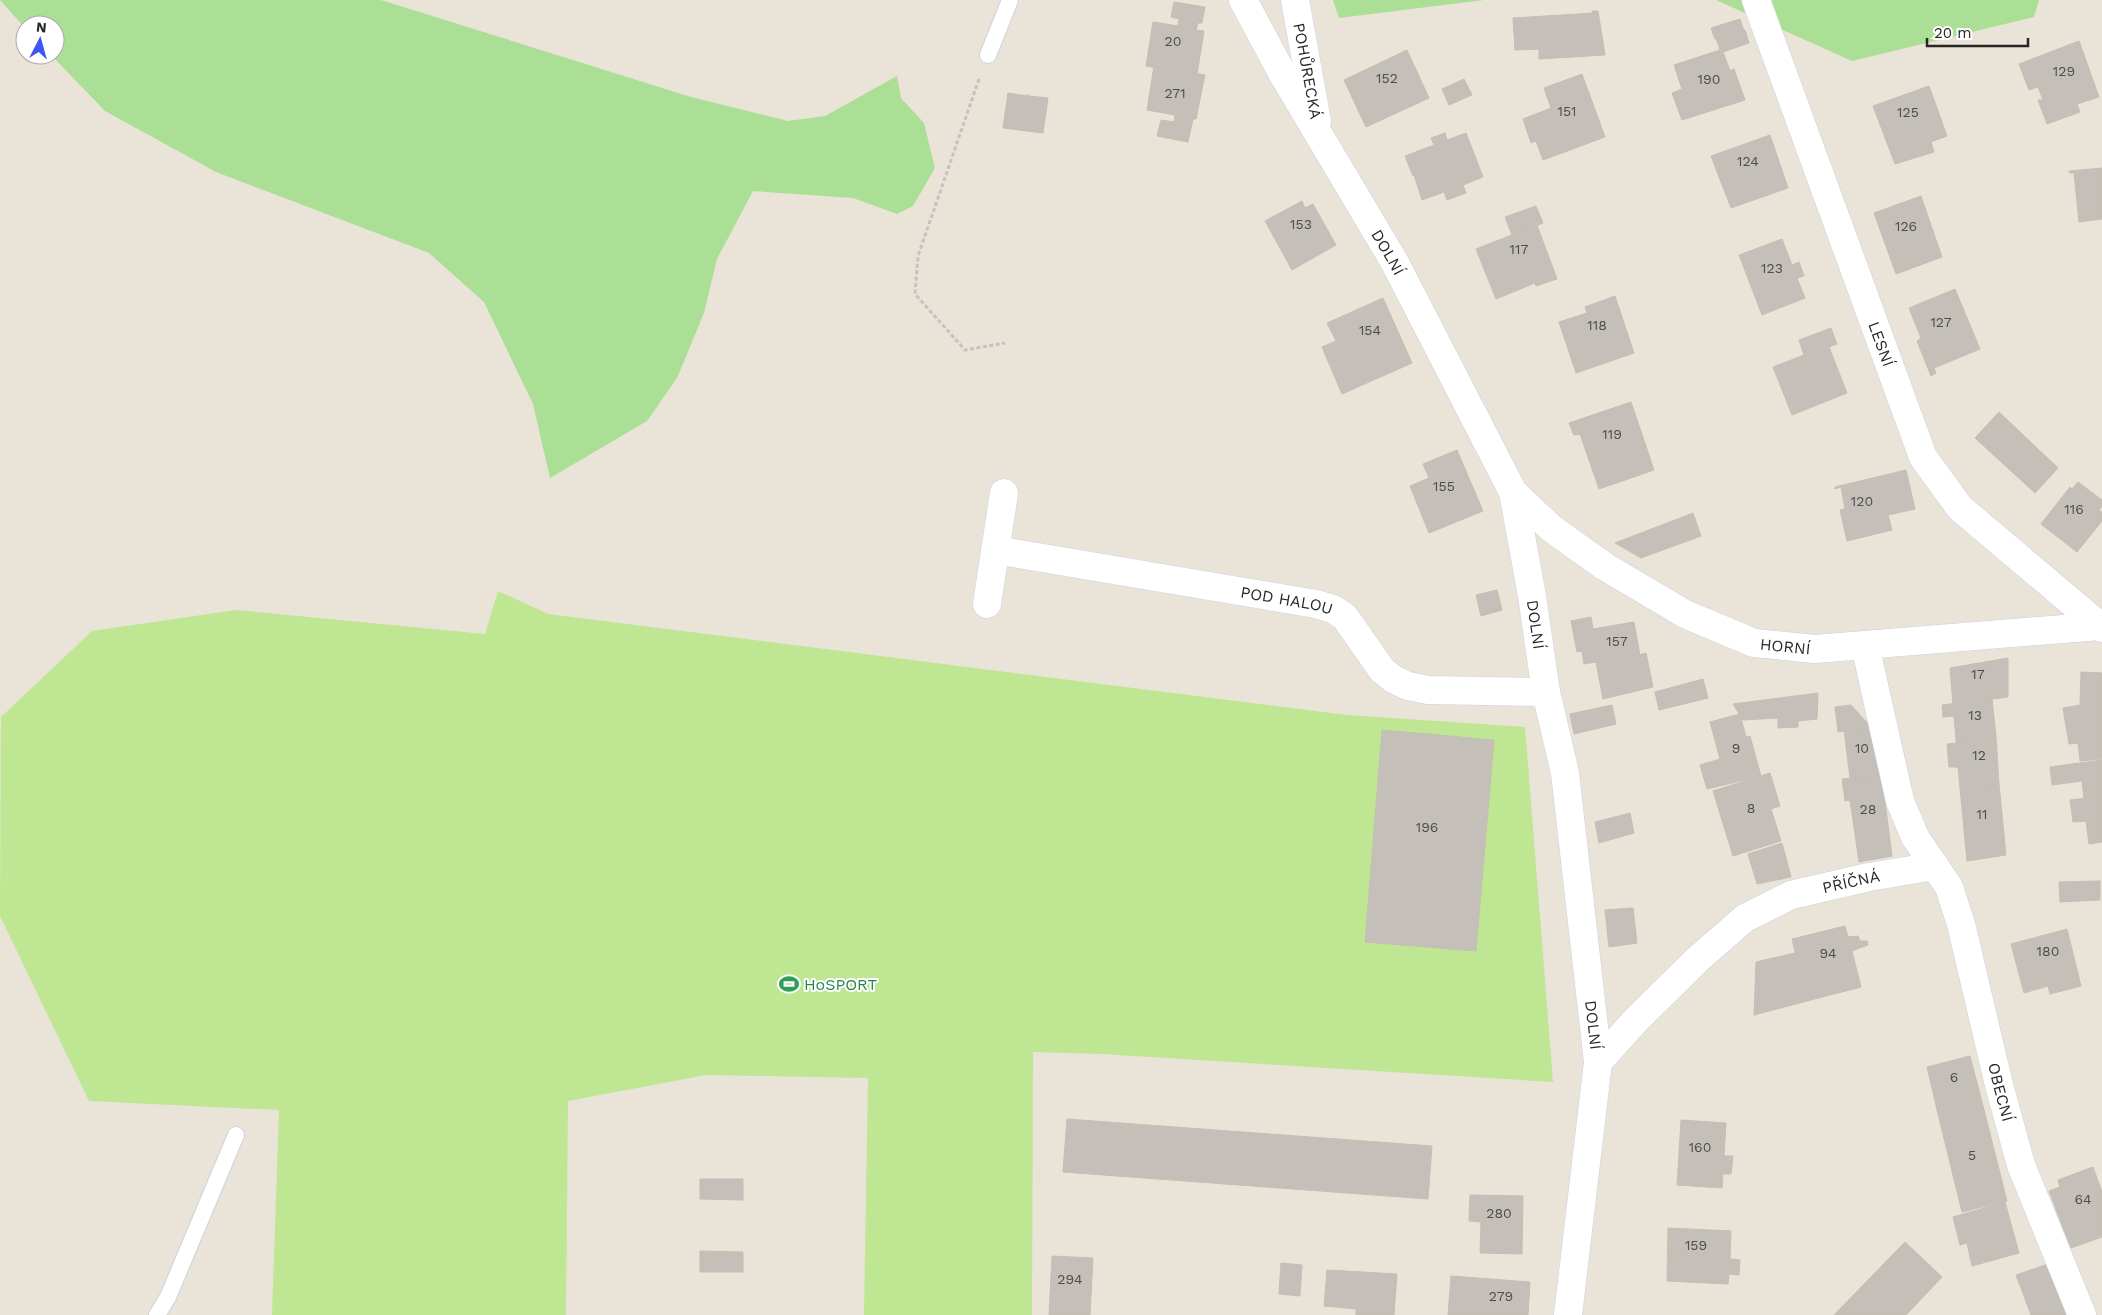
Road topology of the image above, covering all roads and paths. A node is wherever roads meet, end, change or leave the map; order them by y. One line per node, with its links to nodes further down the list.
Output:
1 (1010, 0): 5 (lane)
2 (1243, 0): 6 (street, DOLNÍ)
3 (1294, 0): 6 (street, POHŮRECKÁ)
4 (1756, 0): 12 (street, LESNÍ)
5 (988, 55): 7 (path)
6 (1321, 142): 9 (street, DOLNÍ)
7 (1004, 343)
8 (1004, 492): 10 (street)
9 (1513, 492): 13 (street, HORNÍ); 14 (street, DOLNÍ)
10 (995, 550): 11 (street); 14 (street, POD HALOU)
11 (987, 604)
12 (2101, 627): 13 (street, HORNÍ)
13 (1865, 645): 15 (street)
14 (1546, 692): 16 (street, DOLNÍ)
15 (1935, 866): 16 (street, PŘÍČNÁ); 20 (street, OBECNÍ)
16 (1598, 1062): 19 (street, DOLNÍ)
17 (236, 1135): 18 (lane)
18 (157, 1315)
19 (1568, 1315)
20 (2082, 1315)

